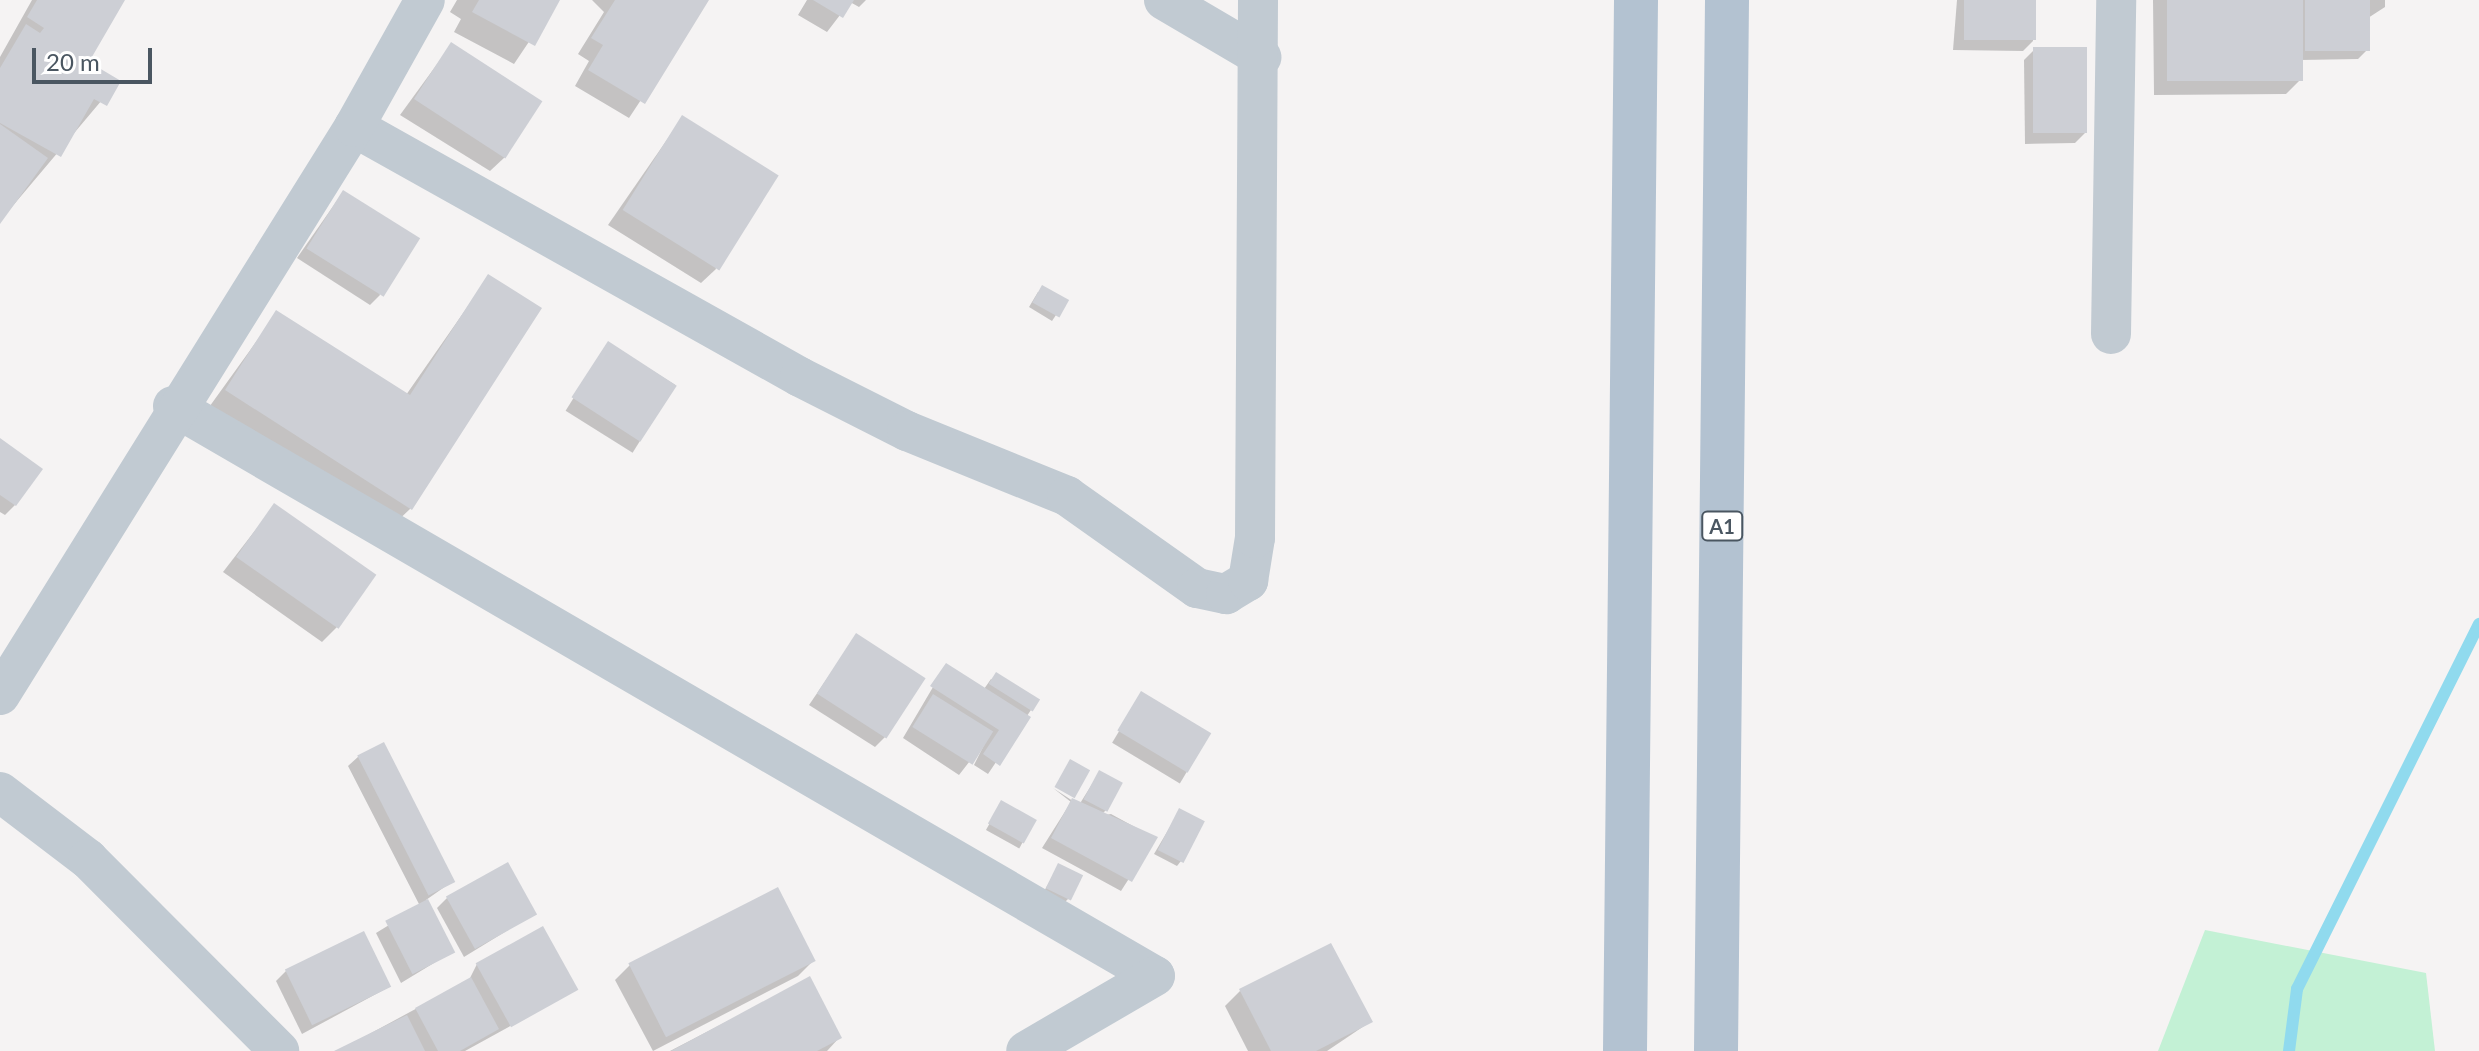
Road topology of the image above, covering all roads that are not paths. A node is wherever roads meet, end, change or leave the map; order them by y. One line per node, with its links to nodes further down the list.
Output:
1 (425, 0): 8 (street)
2 (1164, 0): 7 (street)
3 (1258, 0): 7 (street)
4 (1636, 0): 15 (main road)
5 (1727, 0): 16 (main road, A1)
6 (2116, 0): 9 (street)
7 (1261, 57): 8 (street)
8 (354, 127): 10 (street)
9 (2111, 334)
10 (173, 406): 11 (street); 14 (street)
11 (0, 695)
12 (0, 792): 13 (street)
13 (279, 1051)
14 (1026, 1051)
15 (1625, 1051)
16 (1716, 1051)

